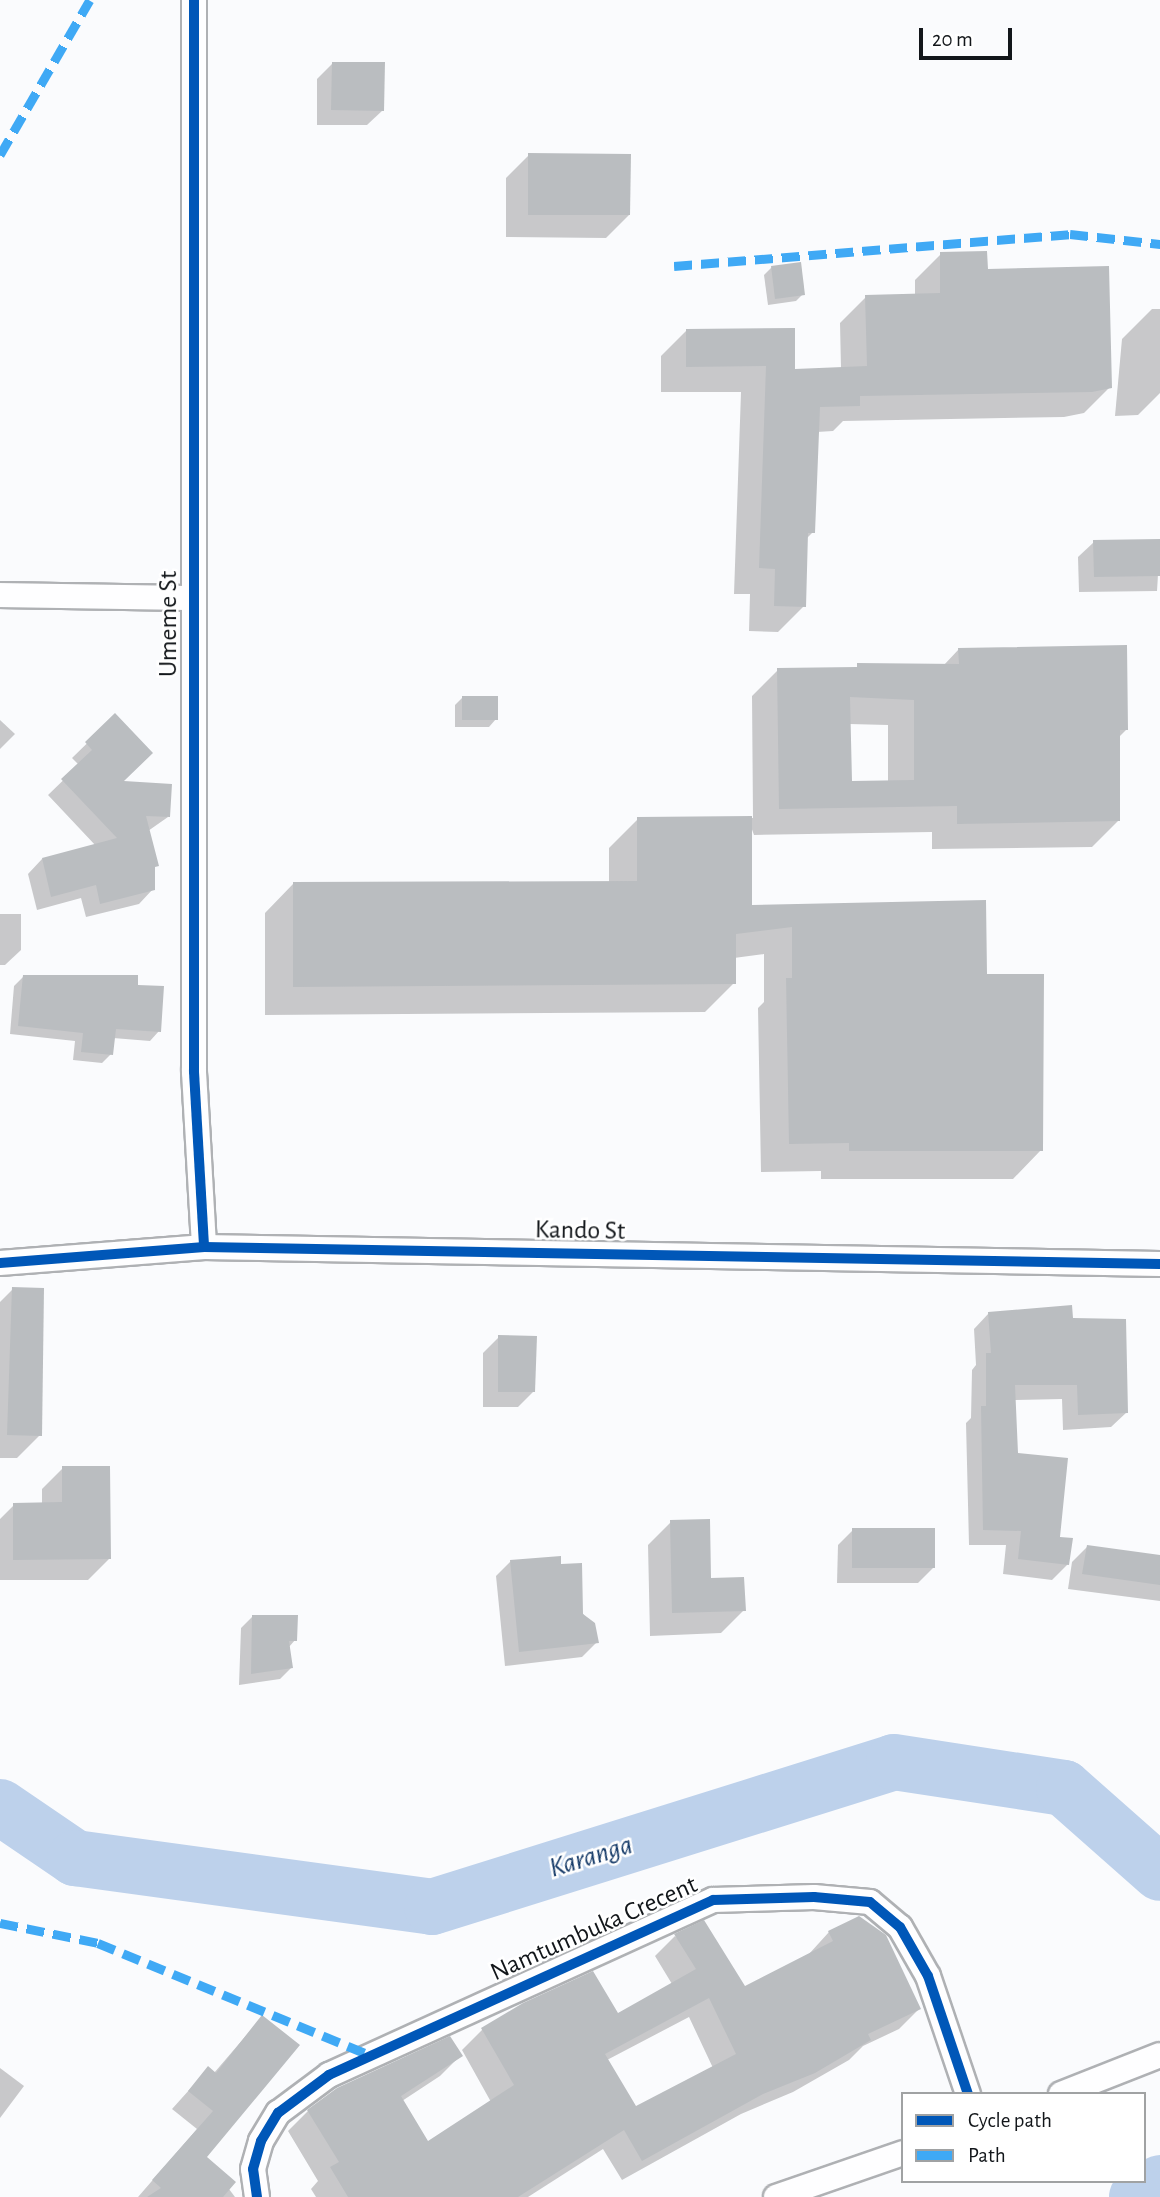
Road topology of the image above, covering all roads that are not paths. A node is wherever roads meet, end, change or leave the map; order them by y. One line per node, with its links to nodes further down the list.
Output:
1 (194, 0): 3 (street, Umeme St)
2 (0, 595): 3 (street)
3 (191, 598): 4 (street, Umeme St)
4 (204, 1247): 5 (street, Kando St); 6 (street, Kando St)
5 (0, 1263)
6 (1160, 1264)
7 (1160, 2055): 9 (street)
8 (967, 2092): 11 (street, Namtumbuka Crecent)
9 (1066, 2092)
10 (901, 2154): 12 (street)
11 (257, 2197)
12 (776, 2197)

